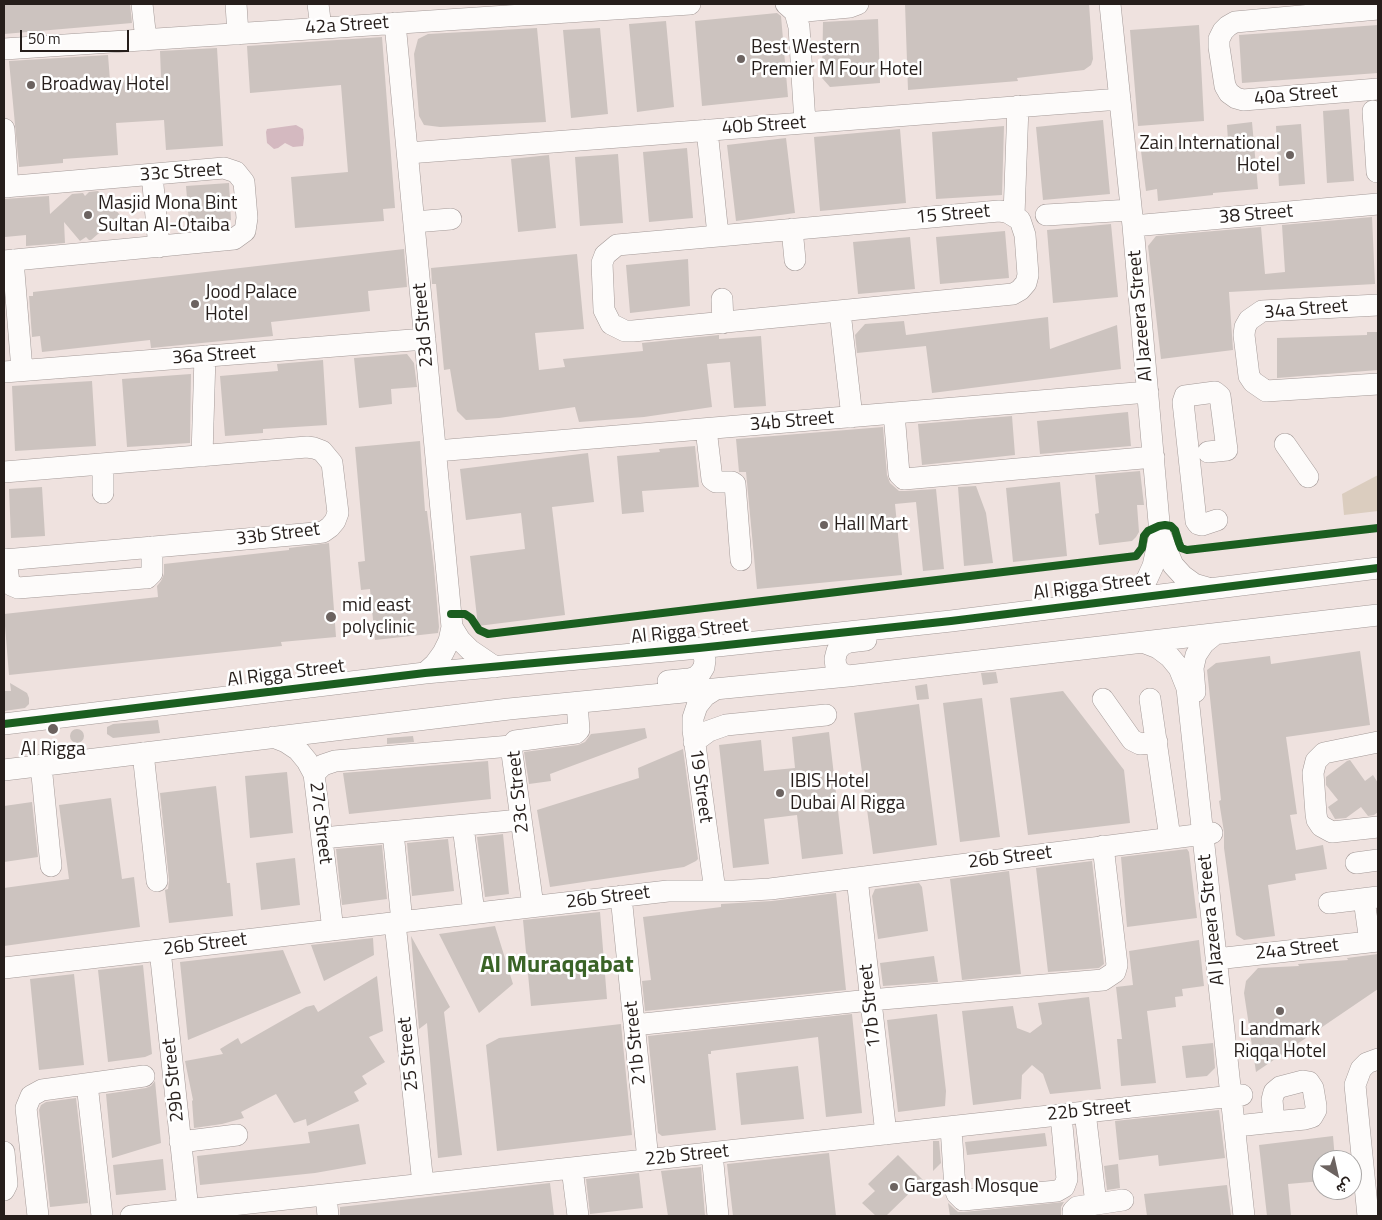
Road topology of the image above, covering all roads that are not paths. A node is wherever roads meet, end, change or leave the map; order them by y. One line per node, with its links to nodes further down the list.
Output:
1 (142, 4): 17 (street)
2 (236, 4): 16 (street)
3 (318, 4): 15 (street)
4 (690, 4): 9 (street, 42a Street)
5 (858, 4): 8 (street)
6 (1096, 4): 20 (street, Al Jazeera Street)
7 (1110, 4): 20 (street, Al Jazeera Street)
8 (790, 8): 23 (street)
9 (530, 9): 11 (street, 42a Street)
10 (1378, 9): 13 (street, 40a Street)
11 (490, 10): 12 (street, 42a Street)
12 (463, 11): 14 (street, 42a Street)
13 (1243, 12): 19 (street, 40a Street)
14 (395, 23): 15 (street, 42a Street); 27 (street, 23d Street)
15 (321, 28): 16 (street, 42a Street)
16 (238, 34): 17 (street, 42a Street)
17 (146, 40): 18 (street, 42a Street)
18 (4, 49)
19 (1378, 89)
20 (1120, 99): 21 (street, 40b Street); 34 (street, Al Jazeera Street)
21 (1018, 106): 23 (street, 40b Street); 32 (street)
22 (1373, 111): 26 (street)
23 (805, 123): 25 (street, 40b Street)
24 (4, 129): 30 (street, 33c Street)
25 (707, 130): 27 (street, 40b Street); 38 (street)
26 (1376, 137): 28 (street)
27 (408, 153): 36 (street, 23d Street)
28 (1377, 172)
29 (152, 174): 30 (street, 33c Street); 39 (street); 39 (street, 33c Street)
30 (6, 187)
31 (1378, 204): 34 (street, 38 Street)
32 (1014, 215): 37 (street, 15 Street); 44 (street, 15 Street)
33 (1046, 215): 34 (street, 38 Street)
34 (1132, 218): 50 (street, Al Jazeera Street)
35 (451, 219): 36 (street)
36 (414, 222): 46 (street, 23d Street)
37 (792, 229): 38 (street, 15 Street); 41 (street)
38 (718, 235): 45 (street, 15 Street)
39 (159, 246): 40 (street, 33c Street)
40 (9, 260): 48 (street, 33c Street)
41 (795, 260)
42 (722, 298): 45 (street)
43 (1378, 304): 49 (street, 34a Street)
44 (840, 312): 45 (street, 15 Street); 52 (street)
45 (723, 322)
46 (425, 340): 47 (street, 36a Street); 58 (street, 23d Street)
47 (205, 356): 48 (street, 36a Street); 59 (street)
48 (13, 371)
49 (1378, 384)
50 (1148, 392): 51 (street, 34b Street); 56 (street, Al Jazeera Street)
51 (894, 413): 52 (street, 34b Street); 56 (street)
52 (852, 417): 53 (street, 34b Street)
53 (706, 428): 58 (street, 34b Street); 68 (street)
54 (1186, 436): 56 (street); 57 (street); 64 (street)
55 (1285, 444): 62 (street)
56 (1153, 447): 65 (street, Al Jazeera Street)
57 (1208, 452)
58 (431, 455): 74 (street, 23d Street)
59 (202, 456): 60 (street, 33b Street); 66 (street, 33b Street)
60 (103, 464): 61 (street, 33b Street); 63 (street)
61 (4, 472)
62 (1308, 477)
63 (103, 493)
64 (1217, 520)
65 (1160, 534): 70 (street, Al Jazeera Street); 71 (street, Al Jazeera Street)
66 (152, 547): 67 (street, 33b Street); 67 (street)
67 (5, 559)
68 (741, 560)
69 (1378, 568): 70 (street, Al Rigga Street)
70 (1208, 588): 71 (street, Al Rigga Street)
71 (1128, 598): 73 (street, Al Rigga Street)
72 (1378, 615): 75 (street)
73 (951, 621): 77 (street, Al Rigga Street); 80 (street)
74 (452, 627): 78 (street); 79 (street, 23d Street)
75 (1215, 634): 76 (street); 100 (street, Al Jazeera Street)
76 (1145, 642): 80 (street); 100 (street, Al Jazeera Street)
77 (699, 648): 78 (street, Al Rigga Street); 84 (street)
78 (495, 667): 79 (street, Al Rigga Street)
79 (425, 673): 86 (street, Al Rigga Street)
80 (848, 676): 81 (street)
81 (716, 689): 84 (street); 88 (street, 19 Street)
82 (1150, 698): 89 (street)
83 (1103, 700): 89 (street)
84 (584, 702): 87 (street); 91 (street, 23c Street)
85 (826, 715): 88 (street)
86 (4, 724)
87 (272, 737): 92 (street); 95 (street, 27c Street)
88 (694, 742): 109 (street, 19 Street)
89 (1157, 742): 102 (street)
90 (1378, 742): 98 (street)
91 (511, 746): 95 (street); 96 (street, 23c Street)
92 (143, 753): 93 (street); 108 (street)
93 (41, 765): 94 (street); 106 (street)
94 (4, 770)
95 (314, 774): 101 (street, 27c Street)
96 (521, 820): 97 (street); 113 (street, 23c Street)
97 (463, 826): 99 (street); 114 (street)
98 (1378, 827)
99 (393, 832): 101 (street); 115 (street, 25 Street)
100 (1207, 833): 102 (street, 26b Street); 119 (street, Al Jazeera Street)
101 (322, 838): 116 (street, 27c Street)
102 (1170, 838): 103 (street, 26b Street)
103 (1104, 846): 107 (street, 26b Street); 121 (street)
104 (1378, 860): 105 (street)
105 (1356, 863)
106 (51, 866)
107 (856, 878): 109 (street, 26b Street); 121 (street, 17b Street)
108 (156, 881)
109 (716, 891): 110 (street, 26b Street)
110 (621, 896): 113 (street, 26b Street); 122 (street, 21b Street)
111 (1371, 898): 112 (street); 117 (street)
112 (1329, 903)
113 (533, 906): 114 (street, 26b Street)
114 (474, 913): 115 (street, 26b Street)
115 (399, 922): 116 (street, 26b Street); 139 (street, 25 Street)
116 (333, 930): 118 (street, 26b Street)
117 (1374, 942): 119 (street, 24a Street)
118 (160, 950): 120 (street, 26b Street); 134 (street, 29b Street)
119 (1221, 959): 126 (street, Al Jazeera Street)
120 (4, 968)
121 (870, 1000): 122 (street); 132 (street, 17b Street)
122 (634, 1025): 137 (street, 21b Street)
123 (1369, 1064): 155 (street)
124 (144, 1076): 125 (street)
125 (87, 1084): 145 (street); 146 (street)
126 (1237, 1095): 127 (street, 22b Street); 130 (street, Al Jazeera Street); 153 (street, Al Jazeera Street)
127 (1085, 1112): 128 (street, 22b Street); 143 (street)
128 (1061, 1115): 131 (street, 22b Street); 131 (street)
129 (1274, 1122): 130 (street)
130 (1246, 1125): 154 (street, Al Jazeera Street)
131 (951, 1127): 132 (street, 22b Street)
132 (886, 1134): 136 (street, 22b Street)
133 (237, 1135): 134 (street)
134 (180, 1142): 144 (street, 29b Street)
135 (4, 1152): 140 (street)
136 (712, 1153): 137 (street, 22b Street); 151 (street)
137 (648, 1160): 138 (street, 22b Street)
138 (572, 1168): 139 (street, 22b Street); 150 (street)
139 (423, 1184): 141 (street, 22b Street)
140 (4, 1190)
141 (326, 1195): 144 (street, 22b Street); 149 (street)
142 (1123, 1200): 143 (street)
143 (1096, 1204): 152 (street)
144 (188, 1210): 148 (street, 22b Street)
145 (38, 1216)
146 (102, 1216)
147 (131, 1216): 148 (street, 22b Street)
148 (136, 1216)
149 (328, 1216)
150 (578, 1216)
151 (718, 1216)
152 (1073, 1216)
153 (1244, 1216)
154 (1256, 1216)
155 (1368, 1216)

